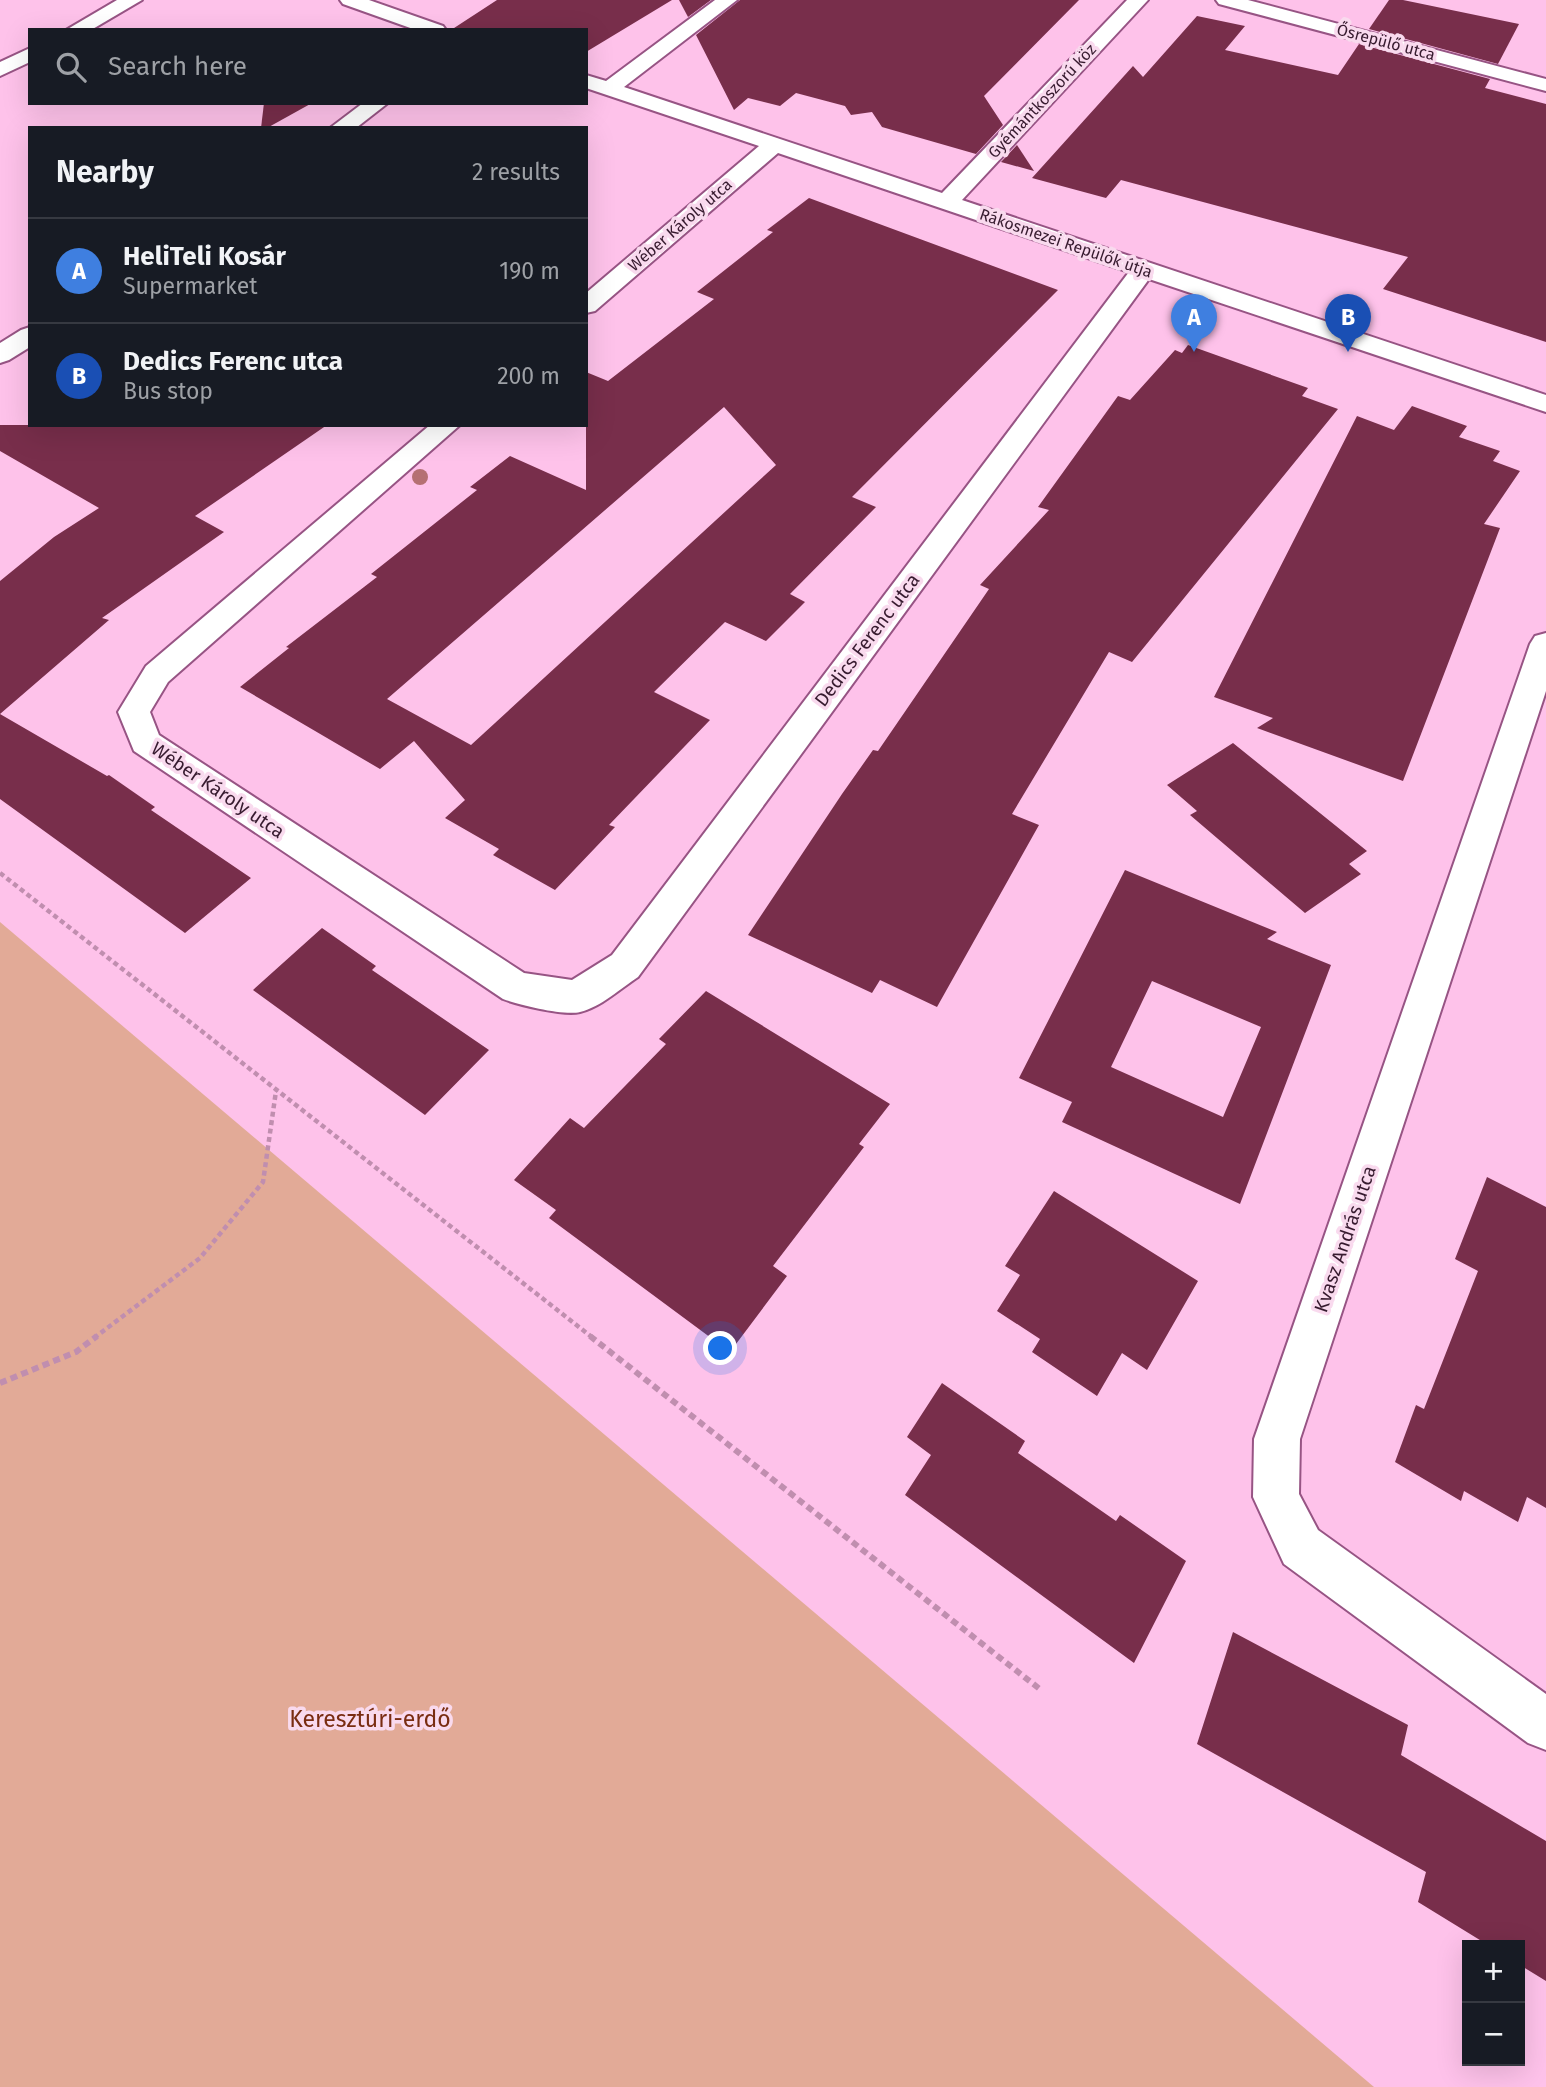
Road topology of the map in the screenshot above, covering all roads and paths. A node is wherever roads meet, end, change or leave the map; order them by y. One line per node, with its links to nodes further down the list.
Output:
1 (132, 0): 6 (street)
2 (350, 0): 7 (street)
3 (727, 0): 10 (street)
4 (1138, 0): 15 (street, Gyémántkoszorú köz)
5 (1226, 0): 11 (street, Ősrepülő utca)
6 (80, 28)
7 (430, 28)
8 (28, 55): 9 (street)
9 (0, 70)
10 (598, 85): 14 (street, Rákosmezei Repülők útja)
11 (1546, 85)
12 (375, 105): 13 (street)
13 (344, 126)
14 (774, 145): 15 (street, Rákosmezei Repülők útja); 17 (street, Wéber Károly utca)
15 (946, 203): 16 (street, Rákosmezei Repülők útja)
16 (1144, 269): 20 (street, Rákosmezei Repülők útja); 24 (street, Dedics Ferenc utca)
17 (588, 304)
18 (28, 336): 19 (street)
19 (0, 355)
20 (1546, 404)
21 (445, 427): 24 (street, Wéber Károly utca)
22 (1546, 644): 28 (street, Kvasz András utca)
23 (0, 873): 25 (path)
24 (577, 997)
25 (276, 1091): 26 (path); 27 (path)
26 (0, 1383)
27 (1041, 1690)
28 (1546, 1725)

